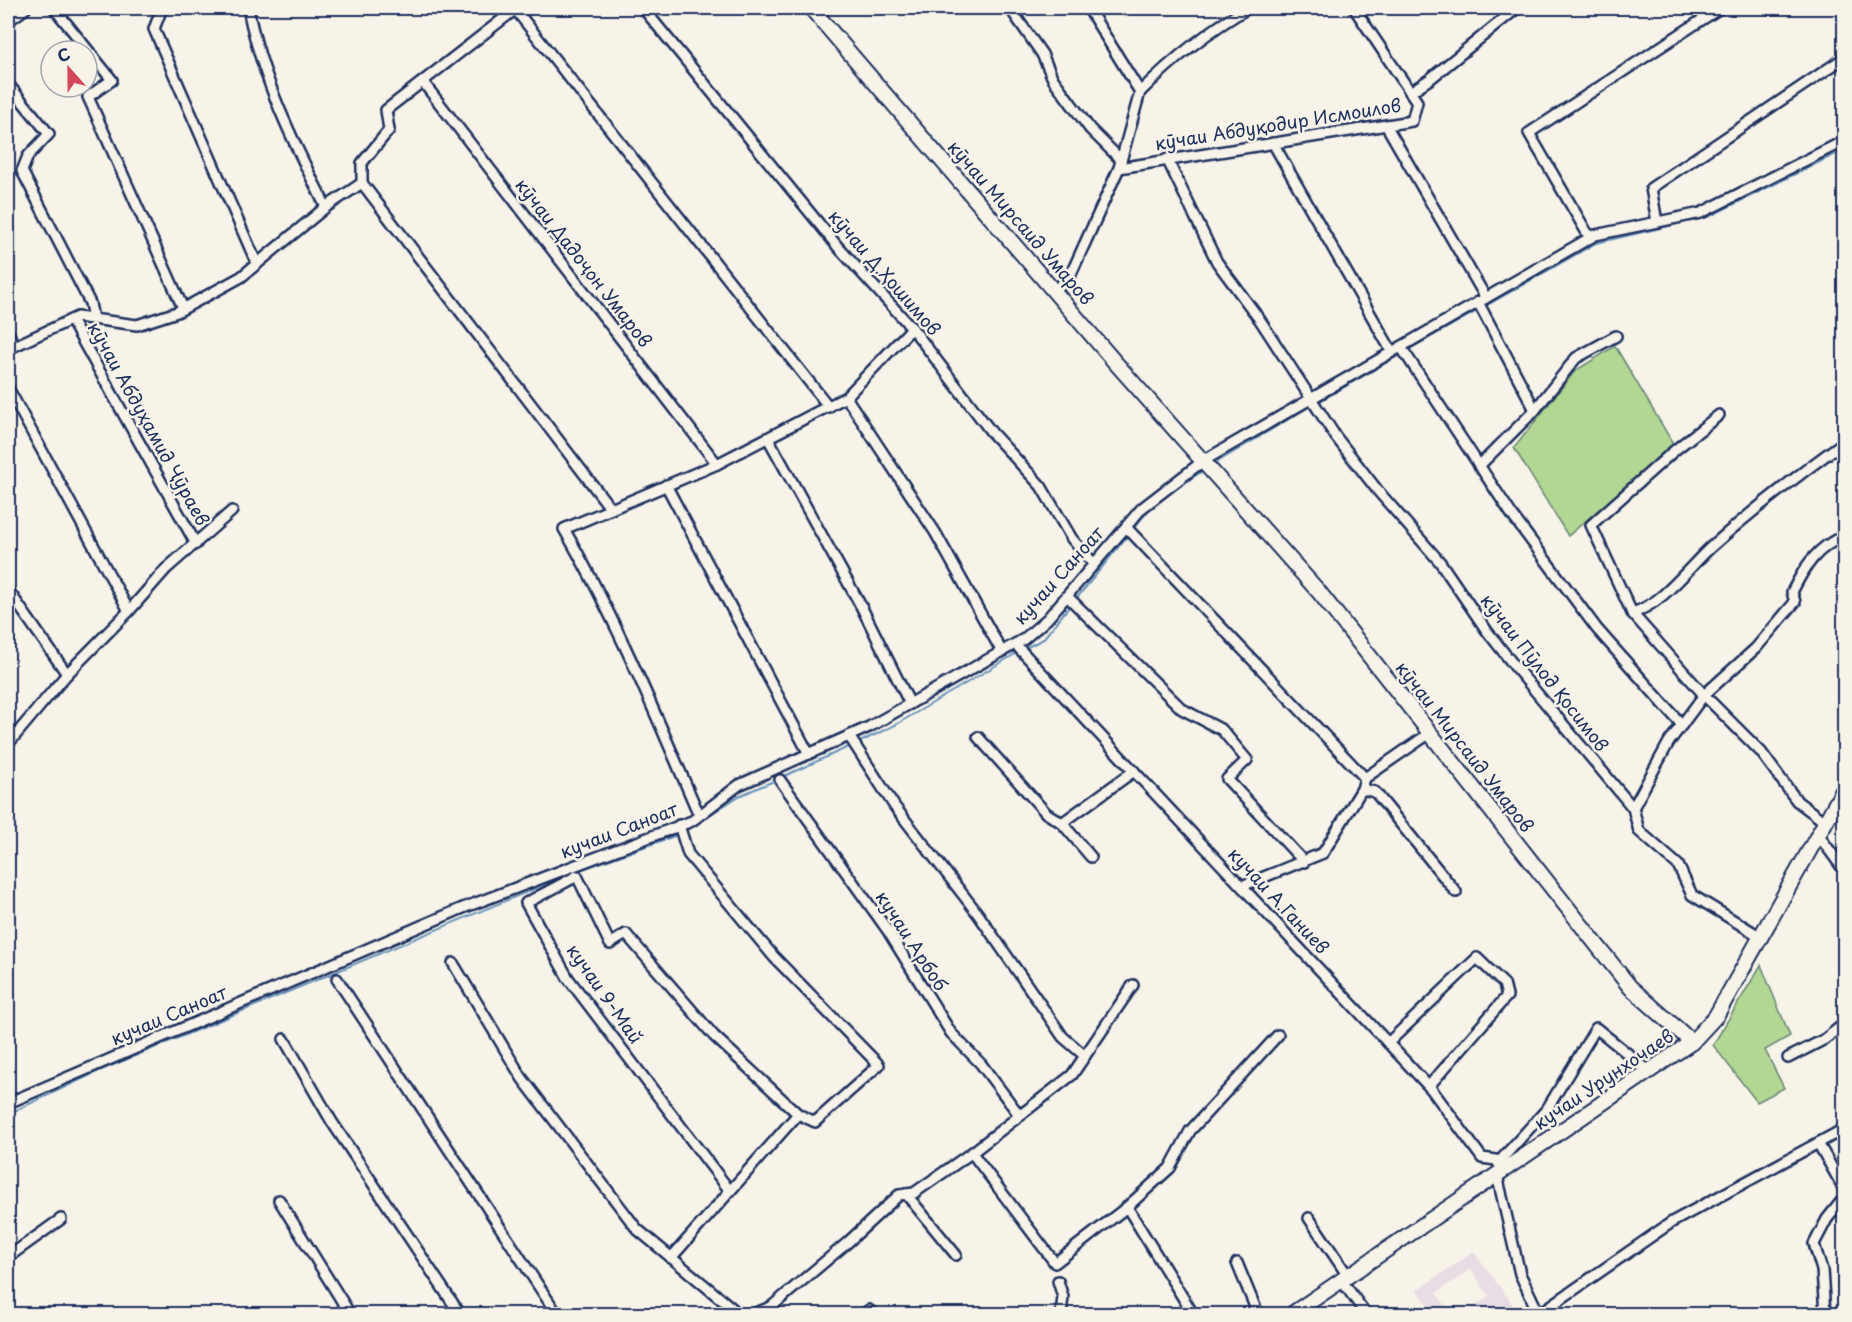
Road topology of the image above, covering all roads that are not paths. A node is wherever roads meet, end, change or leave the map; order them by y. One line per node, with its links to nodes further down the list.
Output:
1 (26, 8): 14 (street)
2 (54, 8): 32 (street)
3 (162, 8): 29 (street)
4 (248, 8): 26 (street)
5 (516, 8): 16 (street); 43 (street)
6 (643, 8): 35 (street, кӯчаи Д.Ҳошимов)
7 (811, 8): 30 (street, кӯчаи Мирсаид Умаров)
8 (1088, 8): 18 (street)
9 (1248, 8): 18 (street)
10 (1354, 8): 19 (street, кӯчаи Абдуқодир Исмоилов)
11 (1517, 8): 19 (street, кӯчаи Абдуқодир Исмоилов)
12 (1720, 8): 28 (street)
13 (1014, 14): 24 (street)
14 (8, 21)
15 (1845, 58): 27 (street)
16 (423, 82): 25 (street); 48 (street, кӯчаи Дадоҷон Умаров)
17 (8, 84): 33 (street, кӯчаи Абдуҳамид Ҷӯраев)
18 (1140, 92): 24 (street, кӯчаи Абдуқодир Исмоилов)
19 (1410, 92): 20 (street, кӯчаи Абдуқодир Исмоилов)
20 (1386, 125): 22 (street, кӯчаи Абдуқодир Исмоилов); 31 (street)
21 (1845, 141): 27 (street, кучаи Саноат)
22 (1273, 143): 23 (street, кӯчаи Абдуқодир Исмоилов); 39 (street)
23 (1167, 159): 24 (street, кӯчаи Абдуқодир Исмоилов); 42 (street, кӯчаи Пӯлод Қосимов)
24 (1120, 164): 30 (street, кӯчаи Абдуқодир Исмоилов)
25 (362, 183): 26 (street); 52 (street)
26 (326, 207): 29 (street)
27 (1658, 222): 28 (street, кучаи Саноат)
28 (1590, 238): 31 (street, кучаи Саноат)
29 (257, 264): 32 (street)
30 (1054, 292): 50 (street, кӯчаи Мирсаид Умаров)
31 (1482, 300): 39 (street, кучаи Саноат); 44 (street)
32 (183, 308): 33 (street)
33 (93, 319): 34 (street)
34 (71, 320): 38 (street); 56 (street, кӯчаи Абдуҳамид Ҷӯраев)
35 (912, 328): 41 (street); 57 (street, кӯчаи Д.Ҳошимов)
36 (8, 332): 38 (street)
37 (1616, 336): 44 (street)
38 (11, 347)
39 (1400, 351): 42 (street, кучаи Саноат); 49 (street)
40 (8, 388): 60 (street)
41 (846, 397): 43 (street); 63 (street)
42 (1313, 403): 50 (street, кучаи Саноат); 78 (street, кӯчаи Пӯлод Қосимов)
43 (829, 407): 46 (street)
44 (1535, 410): 49 (street)
45 (1719, 415): 61 (street)
46 (768, 438): 48 (street); 66 (street)
47 (1845, 442): 61 (street)
48 (717, 464): 51 (street)
49 (1479, 465): 67 (street)
50 (1207, 466): 54 (street, кучаи Саноат); 68 (street, кӯчаи Мирсаид Умаров)
51 (666, 485): 52 (street); 72 (street)
52 (611, 509): 79 (street)
53 (232, 511): 56 (street)
54 (1129, 530): 57 (street, кучаи Саноат); 74 (street)
55 (1845, 536): 65 (street)
56 (196, 544): 60 (street)
57 (1094, 564): 59 (street, кучаи Саноат)
58 (8, 590): 64 (street)
59 (1072, 600): 62 (street, кучаи Саноат); 85 (street)
60 (129, 611): 64 (street)
61 (1632, 614): 65 (street)
62 (1019, 648): 63 (street, кучаи Саноат); 73 (street, кучаи А.Ганиев)
63 (1002, 652): 66 (street, кучаи Саноат)
64 (67, 674): 71 (street)
65 (1704, 695): 67 (street); 81 (street)
66 (910, 704): 70 (street, кучаи Саноат)
67 (1682, 725): 78 (street)
68 (1430, 733): 74 (street); 96 (street, кӯчаи Мирсаид Умаров)
69 (978, 737): 80 (street)
70 (852, 742): 72 (street, кучаи Саноат); 98 (street)
71 (8, 744)
72 (809, 754): 79 (street, кучаи Саноат)
73 (1134, 771): 80 (street); 87 (street, кучаи А.Ганиев)
74 (1365, 778): 76 (street)
75 (780, 780): 104 (street, кучаи Арбоб)
76 (1362, 789): 85 (street); 88 (street)
77 (1845, 789): 81 (street, кучаи Урунхочаев)
78 (1633, 808): 89 (street, кӯчаи Пӯлод Қосимов)
79 (699, 815): 82 (street, кучаи Саноат)
80 (1062, 822): 84 (street)
81 (1826, 824): 83 (street, кучаи Урунхочаев)
82 (681, 831): 102 (street, кучаи Саноат); 103 (street)
83 (1819, 836): 86 (street); 89 (street, кучаи Урунхочаев)
84 (1091, 857)
85 (1304, 862): 87 (street)
86 (1845, 870)
87 (1242, 886): 97 (street, кучаи А.Ганиев)
88 (1456, 892)
89 (1761, 937): 96 (street, кучаи Урунхочаев)
90 (453, 963): 119 (street)
91 (337, 979): 125 (street)
92 (1133, 985): 98 (street)
93 (1845, 1023): 99 (street)
94 (1278, 1035): 114 (street)
95 (284, 1040): 124 (street)
96 (1692, 1042): 100 (street, кучаи Урунхочаев)
97 (1388, 1043): 101 (street, кучаи А.Ганиев); 101 (street)
98 (1085, 1056): 104 (street)
99 (1788, 1058)
100 (1649, 1071): 108 (street, кучаи Урунхочаев); 108 (street)
101 (1428, 1086): 108 (street, кучаи А.Ганиев)
102 (8, 1103)
103 (798, 1114): 110 (street); 110 (street, кучаи 9-Май)
104 (1020, 1116): 107 (street)
105 (1845, 1130): 106 (street)
106 (1818, 1143): 109 (street); 135 (street)
107 (972, 1153): 111 (street); 114 (street)
108 (1500, 1169): 121 (street, кучаи Урунхочаев); 135 (street)
109 (1845, 1189)
110 (730, 1191): 119 (street)
111 (906, 1194): 117 (street); 127 (street)
112 (1845, 1198): 136 (street)
113 (279, 1200): 123 (street)
114 (1127, 1207): 131 (street)
115 (1309, 1218): 121 (street)
116 (61, 1219): 118 (street)
117 (956, 1256)
118 (8, 1257)
119 (671, 1257): 126 (street)
120 (1237, 1263): 132 (street)
121 (1345, 1279): 133 (street, кучаи Урунхочаев); 134 (street)
122 (1058, 1281): 130 (street)
123 (350, 1314)
124 (460, 1314)
125 (557, 1314)
126 (735, 1314)
127 (755, 1314)
128 (864, 1314): 129 (street)
129 (873, 1314)
130 (1061, 1314)
131 (1193, 1314)
132 (1258, 1314)
133 (1292, 1314)
134 (1366, 1314)
135 (1539, 1314)
136 (1825, 1314)

